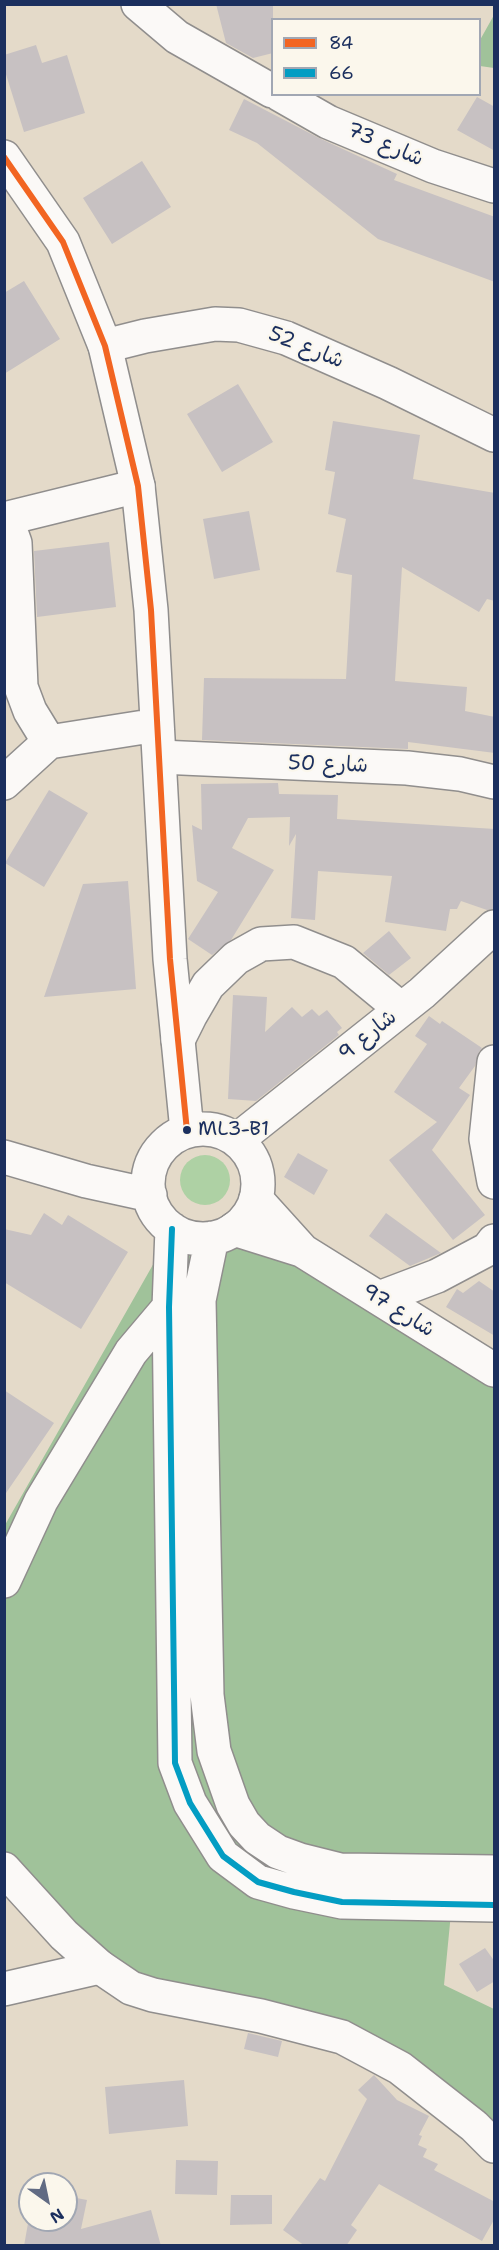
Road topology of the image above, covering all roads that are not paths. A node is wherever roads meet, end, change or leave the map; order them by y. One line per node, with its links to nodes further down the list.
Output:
1 (138, 4): 2 (main road)
2 (271, 90)
3 (282, 96): 5 (main road, شارع 73)
4 (4, 157): 6 (main road)
5 (495, 186)
6 (105, 346): 7 (main road, شارع 52); 8 (main road)
7 (495, 435)
8 (138, 486): 9 (main road); 10 (main road)
9 (4, 520): 11 (main road)
10 (158, 741): 11 (main road, شارع 50); 12 (main road, شارع 50); 16 (main road)
11 (49, 742): 13 (main road)
12 (495, 782)
13 (4, 783)
14 (494, 928): 15 (main road, شارع 9)
15 (401, 1009): 16 (main road); 19 (main road, شارع 9)
16 (178, 1040): 18 (main road)
17 (495, 1062): 21 (main road)
18 (187, 1131): 19 (main road); 22 (main road)
19 (237, 1140): 23 (main road)
20 (4, 1157): 22 (main road)
21 (495, 1182)
22 (150, 1195): 24 (main road)
23 (256, 1199): 25 (main road); 27 (main road, شارع 97)
24 (172, 1229): 25 (main road); 29 (main road)
25 (223, 1233): 27 (main road, شارع 97); 29 (main road)
26 (495, 1241): 28 (main road)
27 (303, 1251): 28 (main road, شارع 97)
28 (380, 1298): 30 (main road, شارع 97)
29 (184, 1304): 31 (main road); 35 (main road); 36 (main road)
30 (495, 1370)
31 (41, 1501): 32 (main road); 33 (main road)
32 (4, 1545)
33 (4, 1581)
34 (4, 1869): 37 (main road)
35 (495, 1872)
36 (495, 1905)
37 (100, 1967): 38 (main road); 39 (main road)
38 (4, 1989)
39 (495, 2146)

